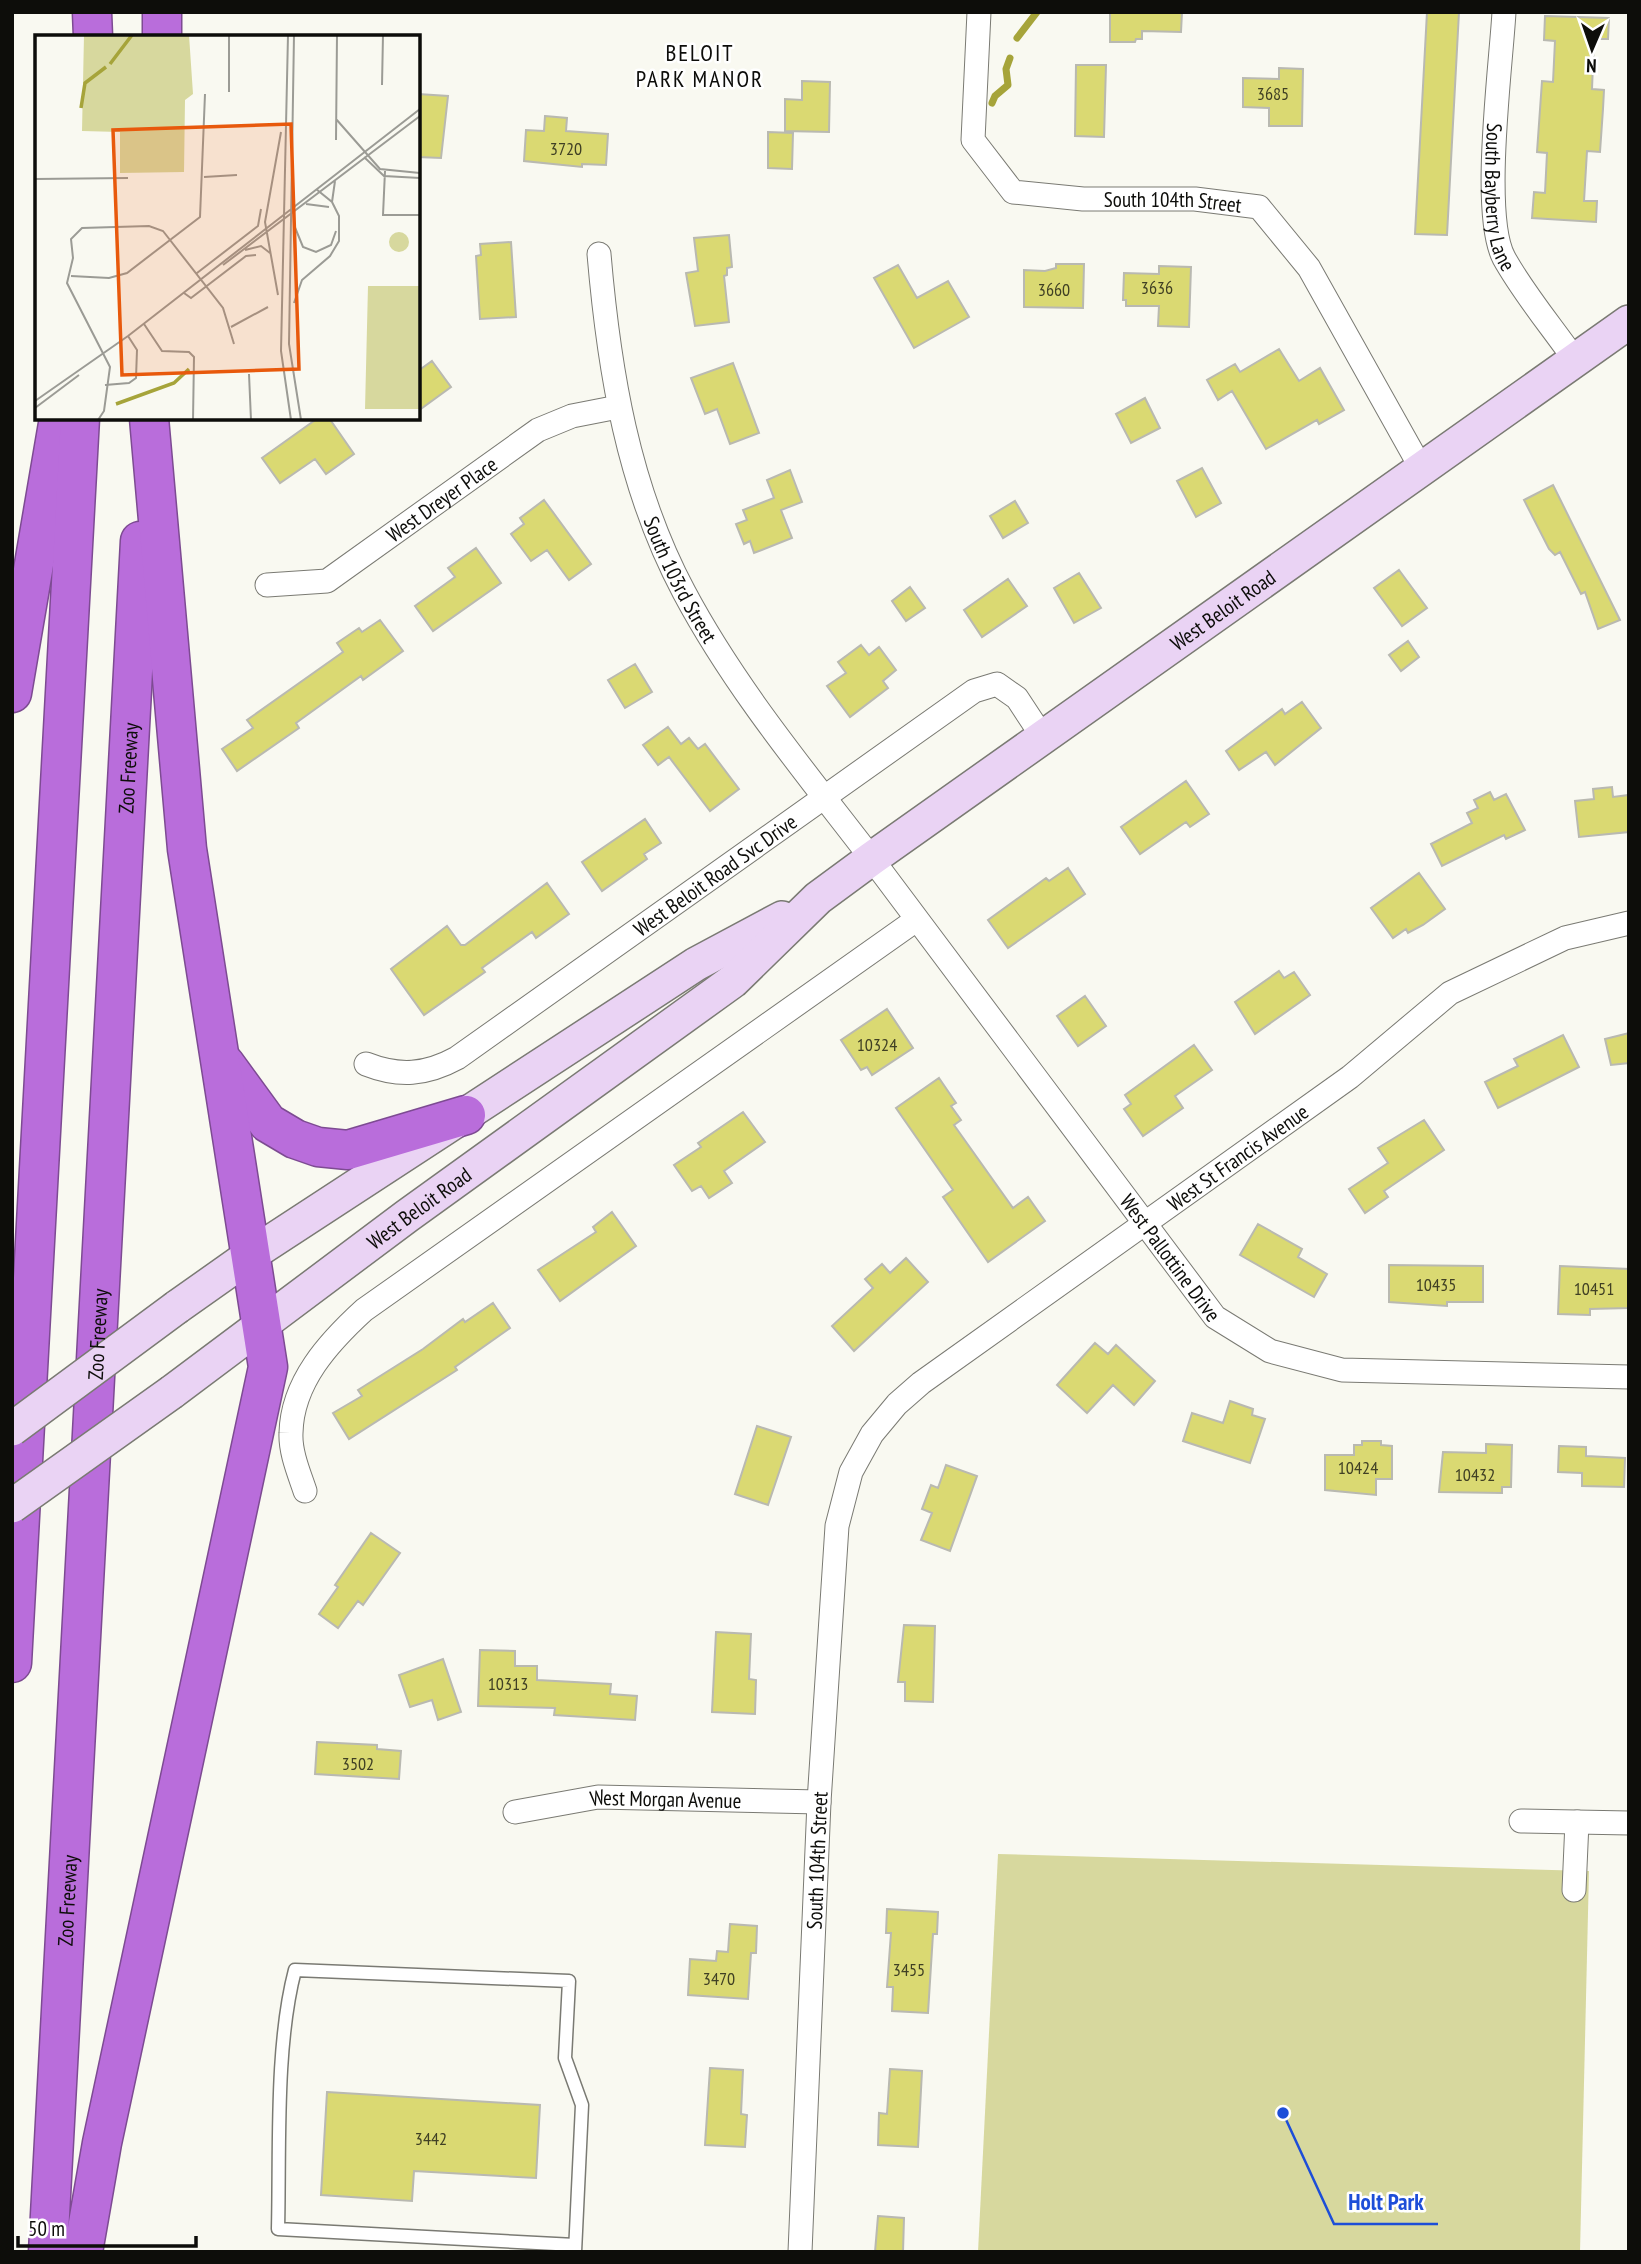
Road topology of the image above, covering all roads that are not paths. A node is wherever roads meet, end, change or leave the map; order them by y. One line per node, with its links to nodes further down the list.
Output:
1 (92, 12): 5 (highway)
2 (162, 12): 6 (highway)
3 (979, 12): 15 (street, South 104th Street)
4 (1504, 12): 9 (street, South Bayberry Lane)
5 (93, 35)
6 (162, 35)
7 (599, 254): 10 (street, South 103rd Street)
8 (1629, 322): 9 (main road, West Beloit Road)
9 (1574, 360): 15 (main road, West Beloit Road)
10 (618, 407): 16 (street, West Dreyer Place); 19 (street, South 103rd Street)
11 (59, 420): 17 (highway)
12 (80, 420): 36 (highway)
13 (148, 420): 24 (highway)
14 (148, 420): 45 (highway, Zoo Freeway)
15 (1421, 468): 18 (main road, West Beloit Road)
16 (267, 585)
17 (12, 693)
18 (1042, 736): 19 (street, West Beloit Road Svc Drive); 20 (main road, West Beloit Road)
19 (823, 799): 20 (street, South 103rd Street); 25 (street, West Beloit Road Svc Drive)
20 (871, 859): 21 (main road, West Beloit Road); 22 (street, West Pallottine Drive)
21 (818, 898): 26 (main road, West Beloit Road); 29 (main road, West Beloit Road)
22 (916, 920): 27 (street, West Pallottine Drive); 34 (street)
23 (1629, 923): 27 (street, West St Francis Avenue)
24 (218, 1054): 26 (highway); 28 (highway)
25 (366, 1064)
26 (466, 1115): 28 (main road, West Beloit Road)
27 (1146, 1225): 30 (street, West Pallottine Drive); 32 (street, West St Francis Avenue)
28 (251, 1254): 29 (highway); 31 (main road, West Beloit Road, bridge)
29 (262, 1324): 35 (main road, West Beloit Road, bridge); 46 (highway)
30 (1629, 1377)
31 (12, 1429)
32 (851, 1472): 38 (street, South 104th Street)
33 (12, 1483): 36 (highway)
34 (305, 1491)
35 (12, 1506)
36 (18, 1553): 37 (highway)
37 (12, 1663)
38 (819, 1802): 39 (street, West Morgan Avenue); 47 (street, South 104th Street)
39 (515, 1812)
40 (1521, 1821): 41 (street)
41 (1577, 1822): 42 (street); 43 (street)
42 (1629, 1823)
43 (1574, 1890)
44 (575, 2248): 44 (lane)
45 (48, 2252)
46 (82, 2252)
47 (800, 2252)

